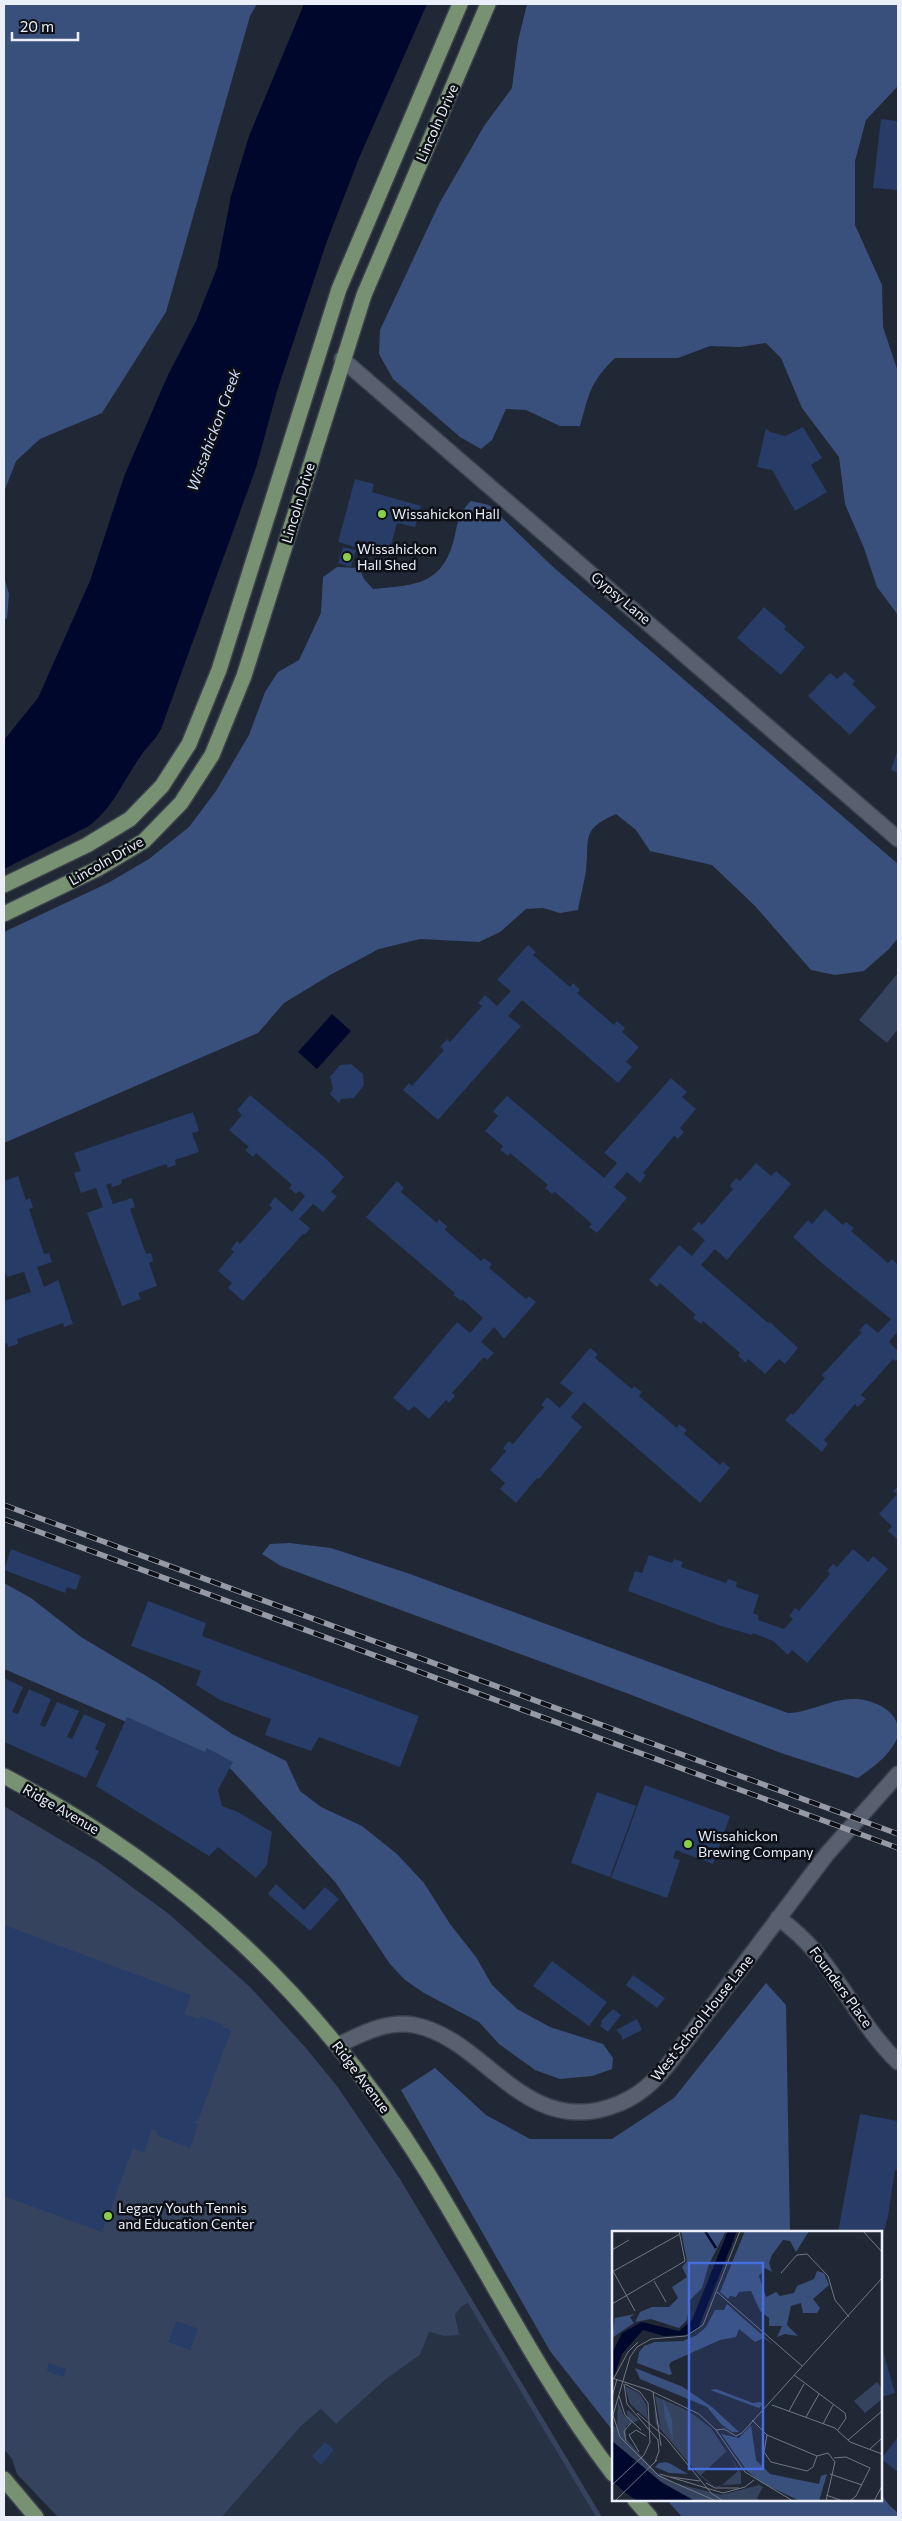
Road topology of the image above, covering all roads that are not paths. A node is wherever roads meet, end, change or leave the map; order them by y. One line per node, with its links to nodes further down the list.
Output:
1 (460, 4): 5 (main road, Lincoln Drive)
2 (488, 4): 3 (main road, Lincoln Drive)
3 (342, 359): 4 (street, Gypsy Lane); 6 (main road, Lincoln Drive)
4 (898, 839)
5 (4, 886)
6 (4, 914)
7 (898, 1774): 9 (street, West School House Lane)
8 (4, 1776): 10 (main road, Ridge Avenue)
9 (778, 1918): 10 (street, West School House Lane); 11 (street, Founders Place)
10 (338, 2045): 12 (main road, Ridge Avenue)
11 (898, 2062)
12 (612, 2473)
13 (4, 2479): 15 (main road)
14 (636, 2501): 16 (main road)
15 (37, 2517)
16 (650, 2517)

